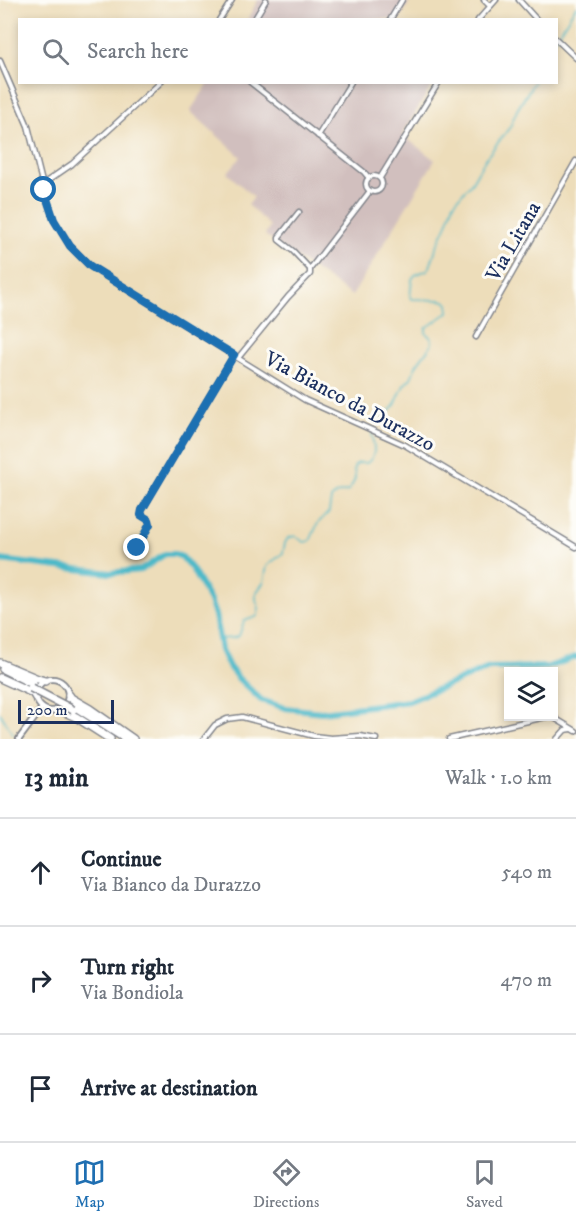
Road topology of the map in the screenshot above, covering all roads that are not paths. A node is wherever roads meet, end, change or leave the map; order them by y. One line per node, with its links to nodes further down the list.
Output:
1 (232, 0): 8 (street)
2 (266, 0): 9 (street)
3 (402, 0): 10 (street)
4 (484, 0): 7 (street)
5 (496, 0): 7 (street)
6 (519, 0): 12 (street)
7 (490, 6): 11 (street)
8 (220, 18)
9 (256, 18)
10 (391, 18)
11 (480, 18)
12 (535, 18)
13 (558, 40): 14 (street)
14 (576, 58)
15 (0, 61): 24 (street, Via Bianco da Durazzo)
16 (159, 84): 24 (street)
17 (253, 84): 20 (street)
18 (350, 84): 20 (street)
19 (438, 84): 23 (street)
20 (318, 136): 22 (street)
21 (576, 161): 28 (street, Via Litana)
22 (369, 177): 23 (street); 25 (street)
23 (380, 178): 25 (street)
24 (43, 184): 29 (street, Via Bianco da Durazzo)
25 (370, 191): 27 (street)
26 (299, 212): 27 (street)
27 (310, 269): 29 (street)
28 (476, 337)
29 (236, 356): 30 (street, Via Bianco da Durazzo); 31 (street)
30 (576, 547)
31 (137, 548)
32 (0, 663): 35 (highway)
33 (0, 670): 39 (highway, bridge)
34 (0, 678): 37 (highway)
35 (45, 681): 36 (street); 37 (street)
36 (69, 694): 40 (street); 48 (highway)
37 (36, 698): 38 (street)
38 (42, 708): 40 (street); 44 (street)
39 (73, 708): 46 (highway); 47 (highway)
40 (60, 710): 45 (highway)
41 (532, 721): 51 (street)
42 (557, 721): 43 (street)
43 (574, 730): 52 (street)
44 (20, 739)
45 (110, 739)
46 (120, 739)
47 (126, 739)
48 (133, 739)
49 (204, 739): 50 (street)
50 (376, 739)
51 (449, 739)
52 (557, 739)

